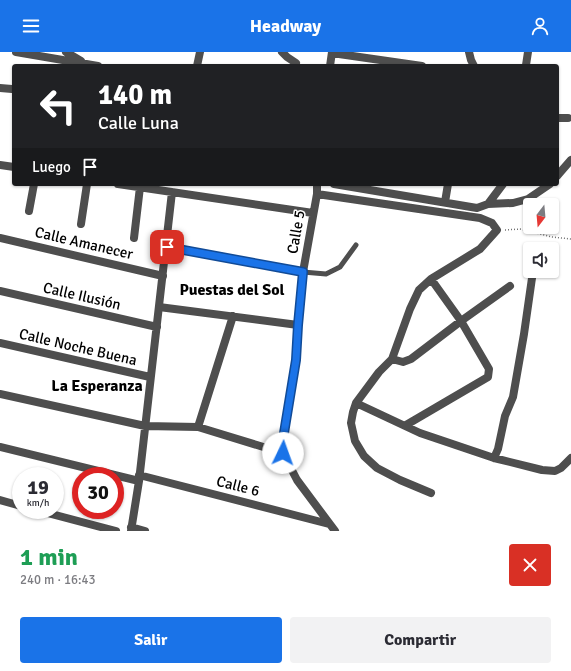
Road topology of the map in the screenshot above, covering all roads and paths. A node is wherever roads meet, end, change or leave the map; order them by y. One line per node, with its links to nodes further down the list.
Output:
1 (21, 52): 8 (street)
2 (66, 52): 10 (street)
3 (200, 52): 11 (street)
4 (282, 52): 9 (street)
5 (469, 52): 14 (street)
6 (528, 52): 15 (street)
7 (332, 53): 12 (street); 13 (street)
8 (44, 62): 10 (street)
9 (296, 62)
10 (85, 64)
11 (197, 64)
12 (330, 64)
13 (408, 64)
14 (473, 64)
15 (526, 64)
16 (0, 88): 17 (street)
17 (12, 89)
18 (559, 118): 19 (street)
19 (568, 118)
20 (571, 160): 23 (street)
21 (0, 165): 22 (street)
22 (12, 168)
23 (559, 174)
24 (34, 186): 38 (street)
25 (87, 186): 40 (street)
26 (133, 186): 32 (street)
27 (317, 186): 35 (street, Calle 5)
28 (357, 186): 33 (street)
29 (448, 186): 36 (street)
30 (502, 186): 37 (street)
31 (547, 186): 37 (street)
32 (140, 187): 34 (street); 43 (street)
33 (380, 188): 36 (street)
34 (172, 192): 39 (street); 46 (street)
35 (318, 194): 39 (street, Calle 5); 41 (street)
36 (445, 202): 37 (street)
37 (488, 204)
38 (29, 210)
39 (314, 213): 47 (street, Calle 5)
40 (81, 224)
41 (497, 230): 44 (path); 50 (street)
42 (0, 238): 48 (street, Calle Amanecer)
43 (134, 238)
44 (571, 239)
45 (356, 245): 47 (lane)
46 (167, 247): 47 (street); 48 (street)
47 (303, 272): 56 (street, Calle 5)
48 (163, 276): 53 (street)
49 (532, 278): 68 (street)
50 (431, 279): 55 (street); 59 (street)
51 (510, 286): 55 (street)
52 (0, 291): 57 (street, Calle Ilusión)
53 (159, 307): 54 (street); 57 (street)
54 (233, 316): 56 (street); 65 (street)
55 (461, 321): 59 (street); 63 (street)
56 (298, 325): 67 (street, Calle 5)
57 (157, 327): 60 (street)
58 (0, 343): 60 (street, Calle Noche Buena)
59 (392, 359): 62 (street)
60 (150, 377): 64 (street)
61 (0, 394): 64 (street)
62 (356, 403): 63 (street); 71 (street)
63 (406, 425): 68 (street)
64 (145, 426): 65 (street); 70 (street)
65 (198, 427): 67 (street)
66 (0, 447): 70 (street, Calle 6)
67 (283, 453): 75 (street)
68 (494, 458): 69 (street)
69 (571, 458)
70 (139, 478): 75 (street, Calle 6); 76 (street)
71 (431, 493)
72 (0, 500): 73 (street)
73 (12, 503)
74 (64, 517): 77 (street)
75 (329, 524): 79 (street)
76 (131, 529): 78 (street)
77 (116, 531)
78 (144, 531)
79 (335, 531)

